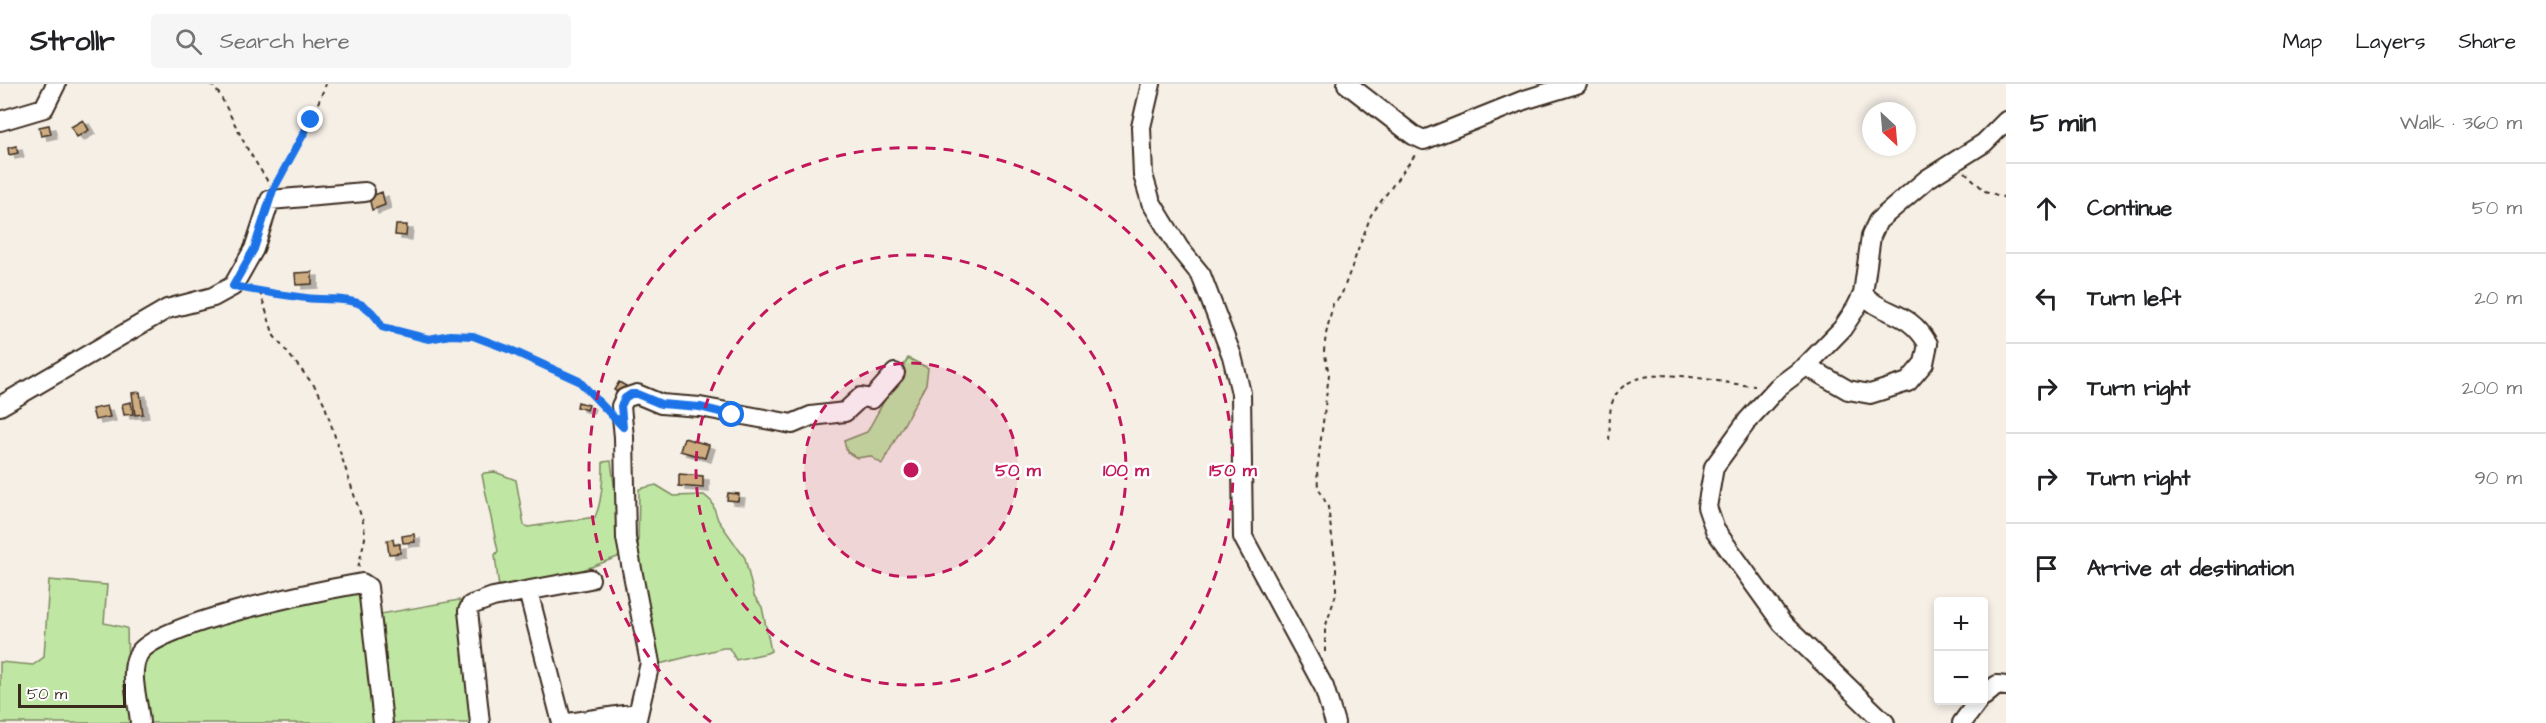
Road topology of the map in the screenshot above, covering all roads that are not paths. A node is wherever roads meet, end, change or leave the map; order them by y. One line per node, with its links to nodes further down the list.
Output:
1 (56, 84): 5 (street)
2 (1151, 84): 23 (street)
3 (1347, 84): 4 (street)
4 (1577, 84)
5 (0, 121)
6 (2006, 121): 8 (street)
7 (364, 192): 11 (street)
8 (1863, 294): 9 (street); 9 (street)
9 (1806, 366): 24 (street)
10 (896, 373): 17 (street)
11 (0, 406)
12 (590, 579): 13 (street)
13 (528, 591): 20 (street); 21 (street)
14 (2006, 686): 15 (street)
15 (1988, 692)
16 (1975, 705): 25 (street)
17 (637, 718): 22 (street)
18 (140, 723): 19 (street)
19 (383, 723)
20 (480, 723)
21 (562, 723)
22 (568, 723)
23 (1335, 723)
24 (1885, 723)
25 (1962, 723)

